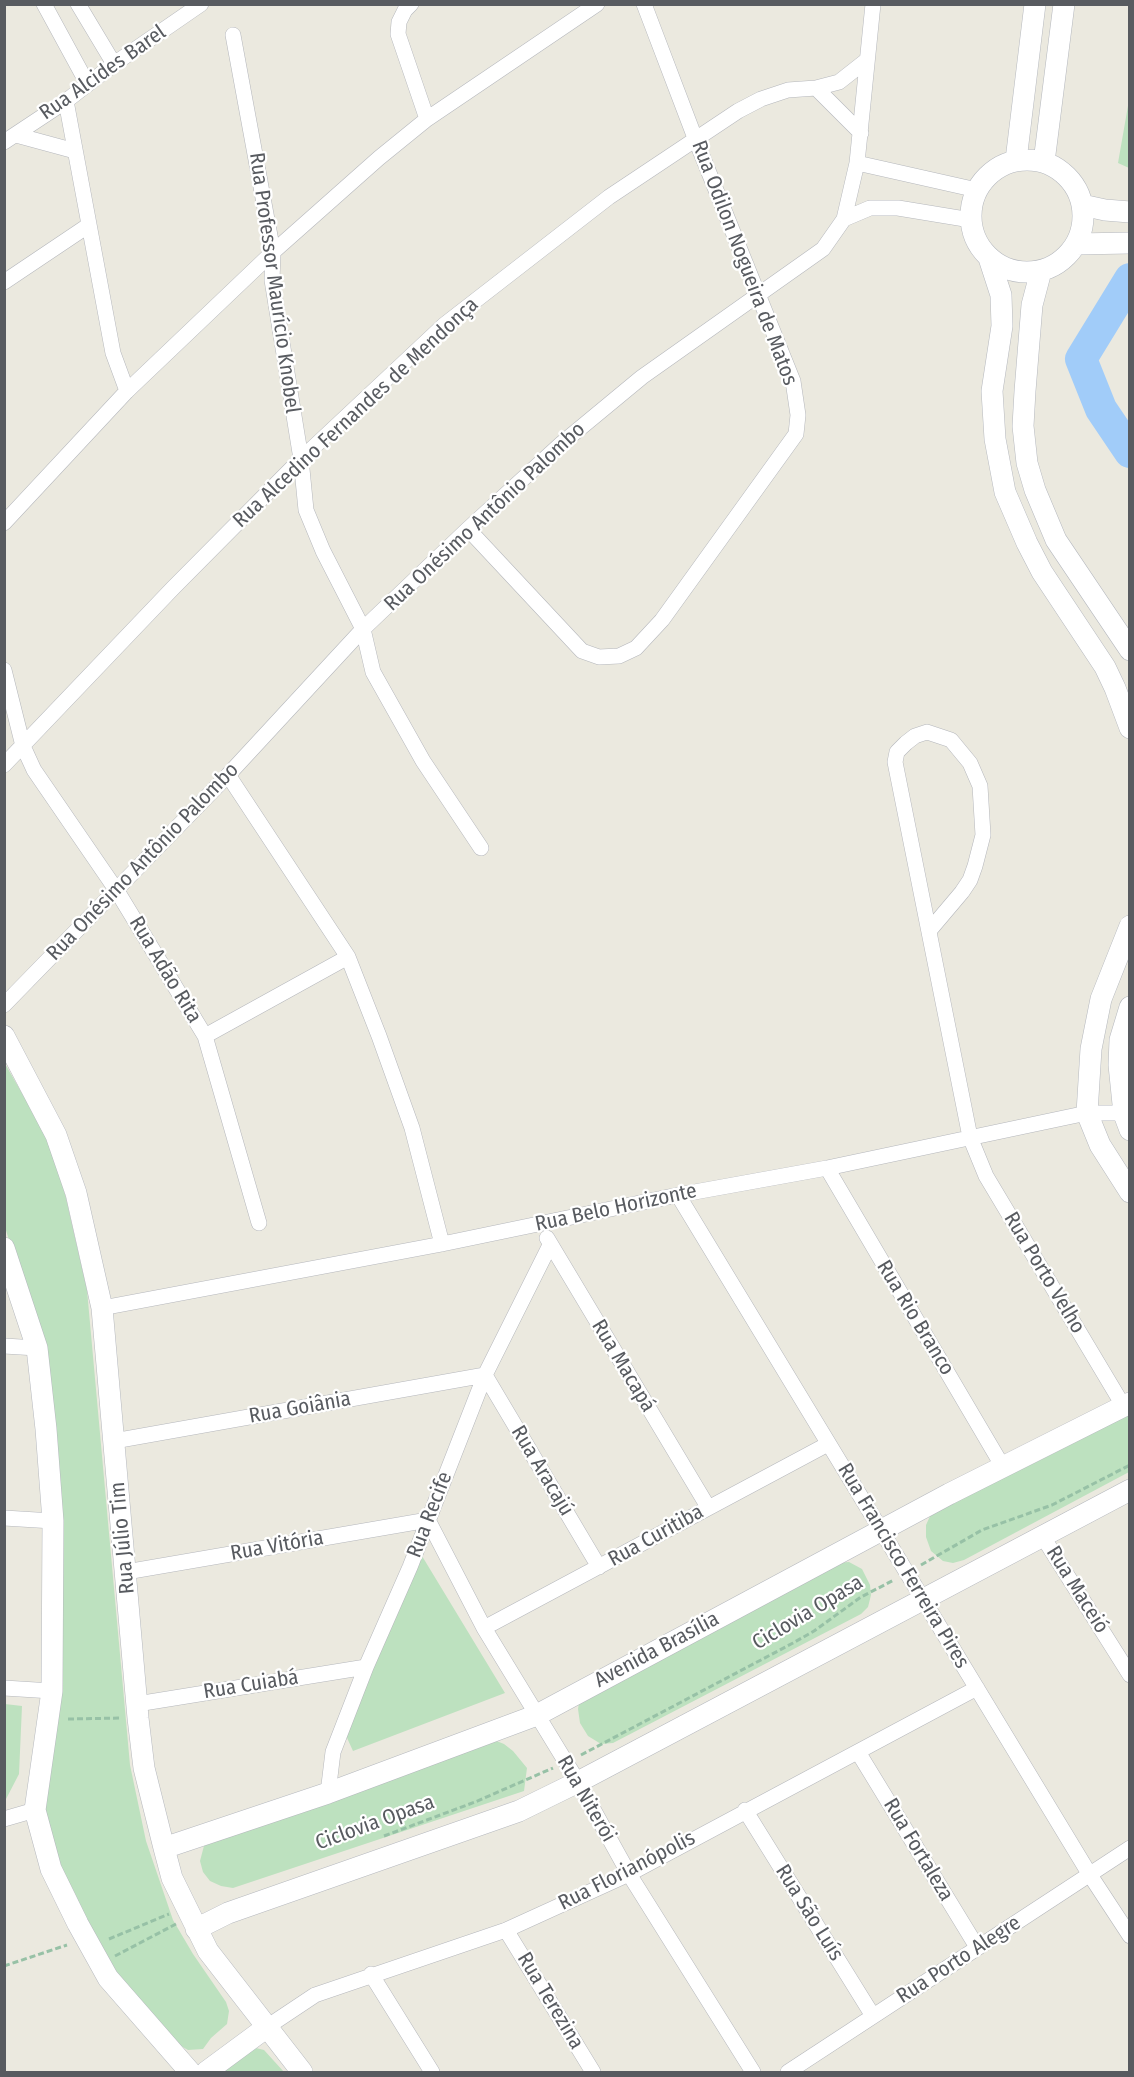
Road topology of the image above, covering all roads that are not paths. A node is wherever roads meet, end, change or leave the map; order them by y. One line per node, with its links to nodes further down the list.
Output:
1 (44, 4): 13 (street)
2 (78, 4): 12 (street)
3 (201, 4): 12 (street, Rua Alcides Barel)
4 (411, 4): 16 (street)
5 (597, 4): 16 (street)
6 (644, 4): 18 (street, Rua Odilon Nogueira de Matos)
7 (873, 4): 11 (street, Rua Onésimo Antônio Palombo)
8 (1035, 4): 21 (main road)
9 (1064, 4): 22 (main road)
10 (233, 35): 32 (street, Rua Professor Maurício Knobel)
11 (867, 60): 14 (street, Rua Alcedino Fernandes de Mendonça); 17 (street, Rua Onésimo Antônio Palombo)
12 (114, 64): 13 (street, Rua Alcides Barel)
13 (87, 83): 15 (street, Rua Alcides Barel)
14 (816, 88): 17 (street); 18 (street, Rua Alcedino Fernandes de Mendonça)
15 (66, 101): 19 (street, Rua Alcides Barel); 20 (street)
16 (427, 118): 32 (street)
17 (861, 132): 23 (street, Rua Onésimo Antônio Palombo)
18 (695, 138): 36 (street, Rua Odilon Nogueira de Matos); 38 (street, Rua Alcedino Fernandes de Mendonça)
19 (10, 139): 20 (street)
20 (75, 151): 29 (street)
21 (1016, 160): 22 (main road); 24 (main road)
22 (1044, 162): 25 (main road)
23 (857, 163): 24 (street); 27 (street, Rua Onésimo Antônio Palombo)
24 (977, 190): 28 (main road)
25 (1082, 205): 26 (main road); 31 (main road)
26 (1130, 212)
27 (844, 219): 28 (street); 36 (street, Rua Onésimo Antônio Palombo)
28 (971, 220): 33 (main road)
29 (90, 225): 35 (street); 37 (street)
30 (1130, 243): 31 (main road)
31 (1076, 244): 34 (main road)
32 (273, 252): 37 (street); 38 (street, Rua Professor Maurício Knobel)
33 (989, 258): 34 (main road); 44 (main road)
34 (1041, 271): 42 (main road)
35 (4, 282)
36 (758, 296): 40 (street, Rua Onésimo Antônio Palombo); 40 (street, Rua Odilon Nogueira de Matos)
37 (127, 391): 39 (street)
38 (301, 459): 41 (street, Rua Professor Maurício Knobel); 45 (street, Rua Alcedino Fernandes de Mendonça)
39 (4, 523)
40 (468, 529): 41 (street, Rua Onésimo Antônio Palombo)
41 (363, 629): 47 (street, Rua Onésimo Antônio Palombo); 48 (street, Rua Professor Maurício Knobel)
42 (1130, 650)
43 (4, 670): 45 (street, Rua Adão Rita)
44 (1130, 728)
45 (23, 746): 46 (street, Rua Alcedino Fernandes de Mendonça); 49 (street, Rua Adão Rita)
46 (4, 765)
47 (228, 775): 49 (street, Rua Onésimo Antônio Palombo); 52 (street)
48 (481, 848)
49 (117, 891): 53 (street, Rua Onésimo Antônio Palombo); 56 (street, Rua Adão Rita)
50 (1130, 926): 57 (main road)
51 (929, 932): 51 (street, Rua Porto Velho); 59 (street, Rua Porto Velho)
52 (348, 957): 56 (street); 65 (street)
53 (4, 1005)
54 (1130, 1007): 58 (main road)
55 (4, 1036): 68 (main road, Rua Júlio Tim)
56 (205, 1036): 63 (street, Rua Adão Rita)
57 (1087, 1113): 58 (street, Rua Belo Horizonte); 59 (street, Rua Belo Horizonte); 61 (main road)
58 (1128, 1119)
59 (970, 1137): 60 (street, Rua Belo Horizonte); 72 (street, Rua Porto Velho)
60 (827, 1168): 62 (street, Rua Belo Horizonte); 75 (street, Rua Rio Branco)
61 (1130, 1192)
62 (678, 1195): 64 (street, Rua Belo Horizonte); 74 (street, Rua Francisco Ferreira Pires)
63 (259, 1224)
64 (542, 1224): 65 (street, Rua Belo Horizonte); 66 (street, Rua Macapá)
65 (442, 1244): 68 (street, Rua Belo Horizonte)
66 (550, 1245): 71 (street, Rua Recife); 77 (street, Rua Macapá)
67 (4, 1248): 70 (main road)
68 (102, 1308): 73 (main road, Rua Júlio Tim)
69 (4, 1346): 70 (street)
70 (37, 1348): 80 (main road)
71 (485, 1375): 73 (street, Rua Goiânia); 79 (street, Rua Recife); 83 (street, Rua Aracajú)
72 (1127, 1405): 75 (main road, Avenida Brasília)
73 (114, 1441): 84 (main road, Rua Júlio Tim)
74 (828, 1444): 77 (street, Rua Curitiba); 81 (street, Rua Francisco Ferreira Pires)
75 (1004, 1467): 81 (main road, Avenida Brasília)
76 (1130, 1490): 82 (main road)
77 (708, 1507): 83 (street, Rua Curitiba)
78 (4, 1518): 80 (street)
79 (428, 1520): 84 (street, Rua Vitória); 86 (street, Rua Niterói); 87 (street, Rua Recife)
80 (54, 1521): 91 (main road)
81 (882, 1530): 85 (street, Rua Francisco Ferreira Pires); 93 (main road, Avenida Brasília)
82 (1043, 1537): 85 (main road); 88 (street, Rua Maceió)
83 (599, 1567): 86 (street, Rua Curitiba)
84 (126, 1572): 92 (main road, Rua Júlio Tim)
85 (923, 1600): 90 (street, Rua Francisco Ferreira Pires); 95 (main road)
86 (484, 1628): 93 (street, Rua Niterói)
87 (366, 1667): 92 (street, Rua Cuiabá); 96 (street, Rua Recife)
88 (1130, 1674)
89 (4, 1688): 91 (street)
90 (977, 1688): 94 (street, Rua Florianópolis); 103 (street, Rua Francisco Ferreira Pires)
91 (52, 1691): 97 (main road)
92 (138, 1711): 100 (main road, Rua Júlio Tim)
93 (537, 1715): 95 (street, Rua Niterói); 96 (main road, Avenida Brasília)
94 (858, 1752): 98 (street, Rua Florianópolis); 107 (street, Rua Fortaleza)
95 (578, 1782): 102 (street, Rua Niterói); 104 (main road)
96 (328, 1792): 100 (main road, Avenida Brasília)
97 (35, 1810): 99 (street); 111 (main road)
98 (745, 1810): 102 (street, Rua Florianópolis); 109 (street, Rua São Luís)
99 (4, 1819)
100 (164, 1848): 104 (main road, Rua Júlio Tim)
101 (1130, 1848): 103 (street, Rua Porto Alegre)
102 (629, 1874): 105 (street, Rua Florianópolis); 116 (street, Rua Niterói)
103 (1090, 1875): 106 (street, Rua Francisco Ferreira Pires); 107 (street, Rua Porto Alegre)
104 (186, 1919): 110 (main road, Rua Júlio Tim)
105 (506, 1930): 108 (street, Rua Florianópolis); 115 (street, Rua Terezina)
106 (1130, 1936)
107 (977, 1947): 109 (street, Rua Porto Alegre)
108 (371, 1974): 110 (street, Rua Florianópolis); 114 (street)
109 (873, 2016): 117 (street, Rua Porto Alegre)
110 (267, 2027): 112 (main road); 113 (main road, Rua Júlio Tim)
111 (190, 2073)
112 (206, 2073)
113 (302, 2073)
114 (432, 2073)
115 (593, 2073)
116 (753, 2073)
117 (788, 2073)

